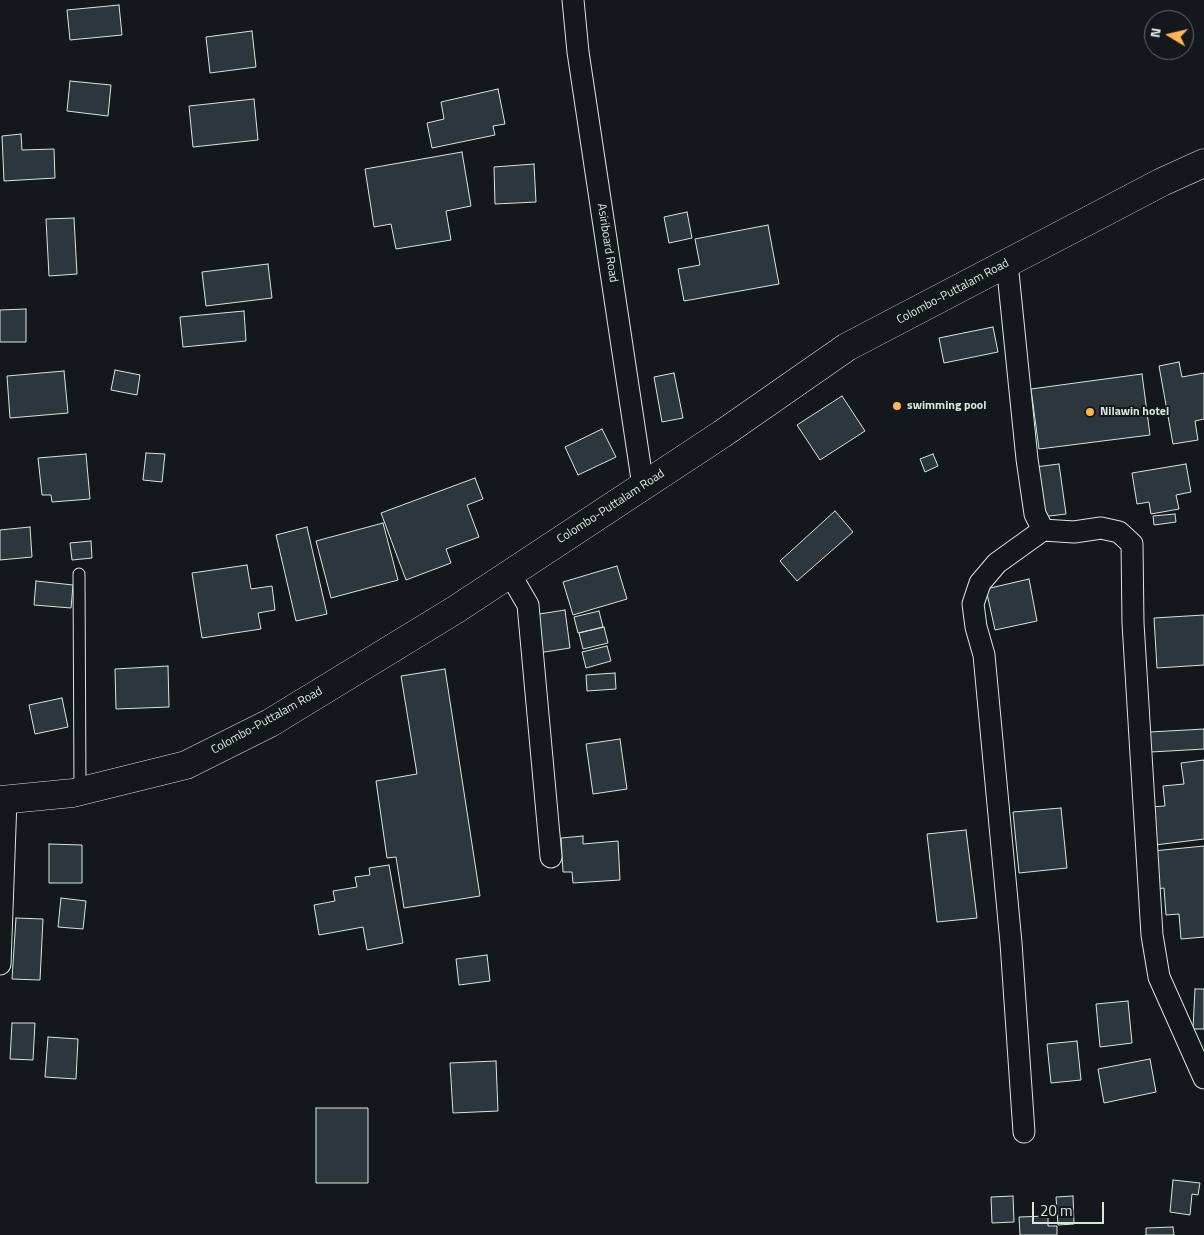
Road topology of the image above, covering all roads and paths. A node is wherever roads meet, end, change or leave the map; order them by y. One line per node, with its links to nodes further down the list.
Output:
1 (573, 0): 4 (street, Asiriboard Road)
2 (1204, 163): 3 (highway, Colombo-Puttalam Road)
3 (1007, 264): 4 (highway, Colombo-Puttalam Road); 5 (street)
4 (643, 486): 7 (highway, Colombo-Puttalam Road)
5 (1043, 530): 12 (street); 13 (street)
6 (79, 574): 8 (lane)
7 (510, 574): 8 (highway, Colombo-Puttalam Road); 10 (street)
8 (80, 791): 9 (highway, Colombo-Puttalam Road)
9 (3, 800): 11 (street)
10 (551, 857)
11 (0, 964)
12 (1204, 1078)
13 (1024, 1132)

